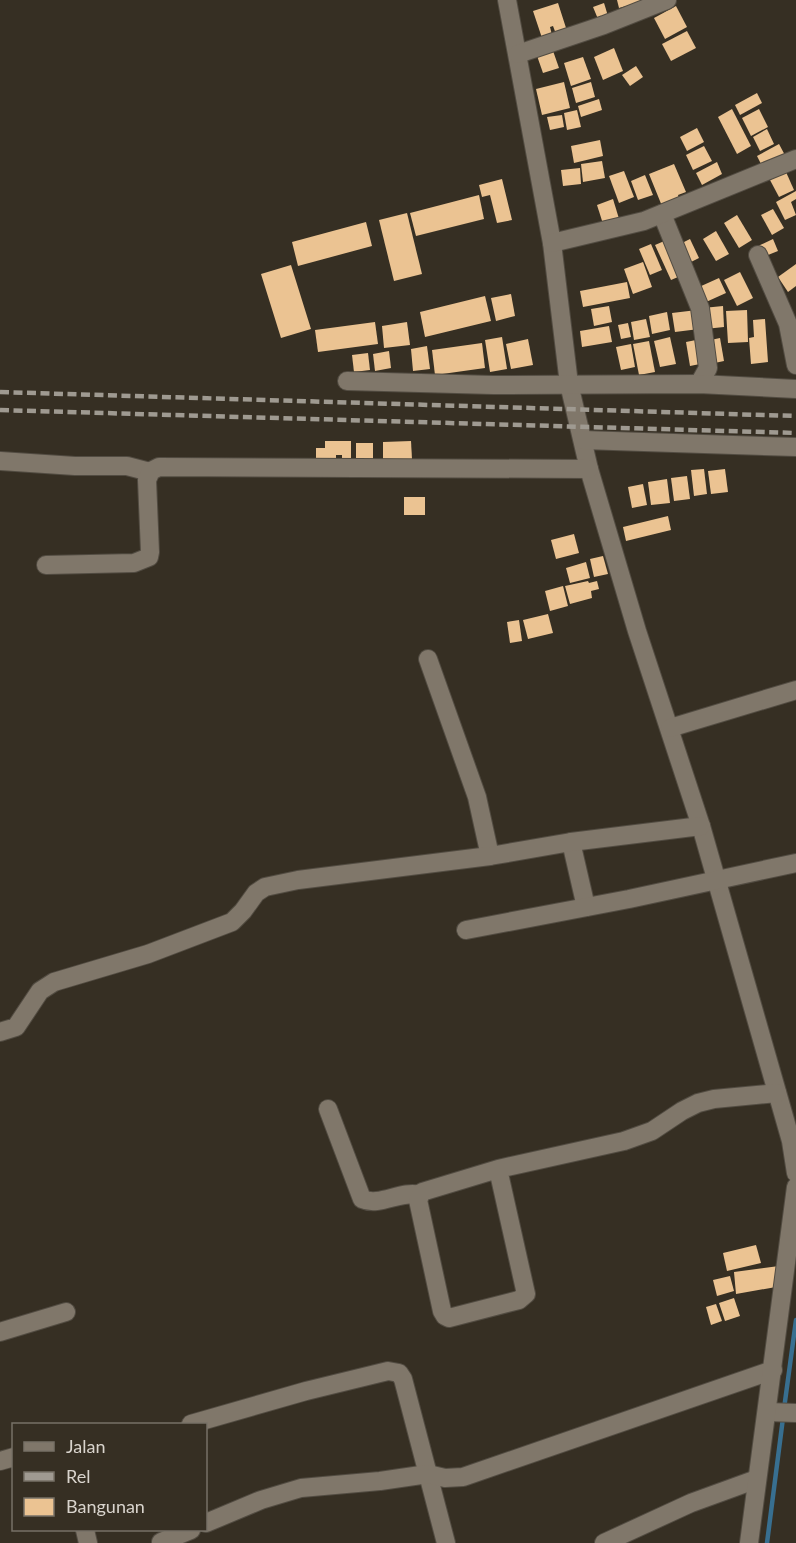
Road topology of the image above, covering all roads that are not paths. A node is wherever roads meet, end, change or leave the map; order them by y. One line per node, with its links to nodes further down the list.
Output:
1 (507, 0): 3 (street)
2 (658, 2): 3 (street)
3 (518, 54): 6 (street)
4 (796, 159): 5 (street)
5 (662, 214): 6 (street); 11 (street)
6 (552, 243): 10 (street)
7 (758, 255): 8 (street)
8 (796, 365)
9 (347, 381): 10 (street)
10 (569, 384): 11 (street); 13 (street)
11 (699, 384): 12 (street)
12 (796, 390)
13 (583, 440): 14 (street); 16 (street)
14 (796, 447)
15 (0, 461): 17 (street)
16 (589, 469): 17 (street); 21 (street)
17 (150, 472): 18 (street)
18 (46, 565)
19 (428, 659): 24 (street)
20 (796, 690): 21 (street)
21 (670, 728): 22 (street)
22 (701, 826): 23 (street); 26 (street)
23 (571, 843): 24 (street); 27 (street)
24 (490, 856): 29 (street)
25 (796, 863): 26 (street)
26 (717, 879): 27 (street); 30 (street)
27 (586, 907): 28 (street)
28 (466, 930)
29 (0, 1032)
30 (777, 1093): 32 (street); 33 (street)
31 (328, 1108): 36 (street)
32 (793, 1140): 34 (street)
33 (498, 1169): 36 (street); 36 (street)
34 (796, 1173)
35 (796, 1186): 39 (street)
36 (420, 1195)
37 (66, 1312): 38 (street)
38 (0, 1332)
39 (773, 1370): 40 (street); 43 (street)
40 (771, 1412): 41 (street); 44 (street)
41 (795, 1414)
42 (198, 1423): 43 (street)
43 (428, 1474): 45 (street); 48 (street)
44 (757, 1479): 49 (street); 50 (street)
45 (207, 1523)
46 (187, 1531): 47 (street)
47 (160, 1538)
48 (446, 1543)
49 (604, 1543)
50 (749, 1543)

